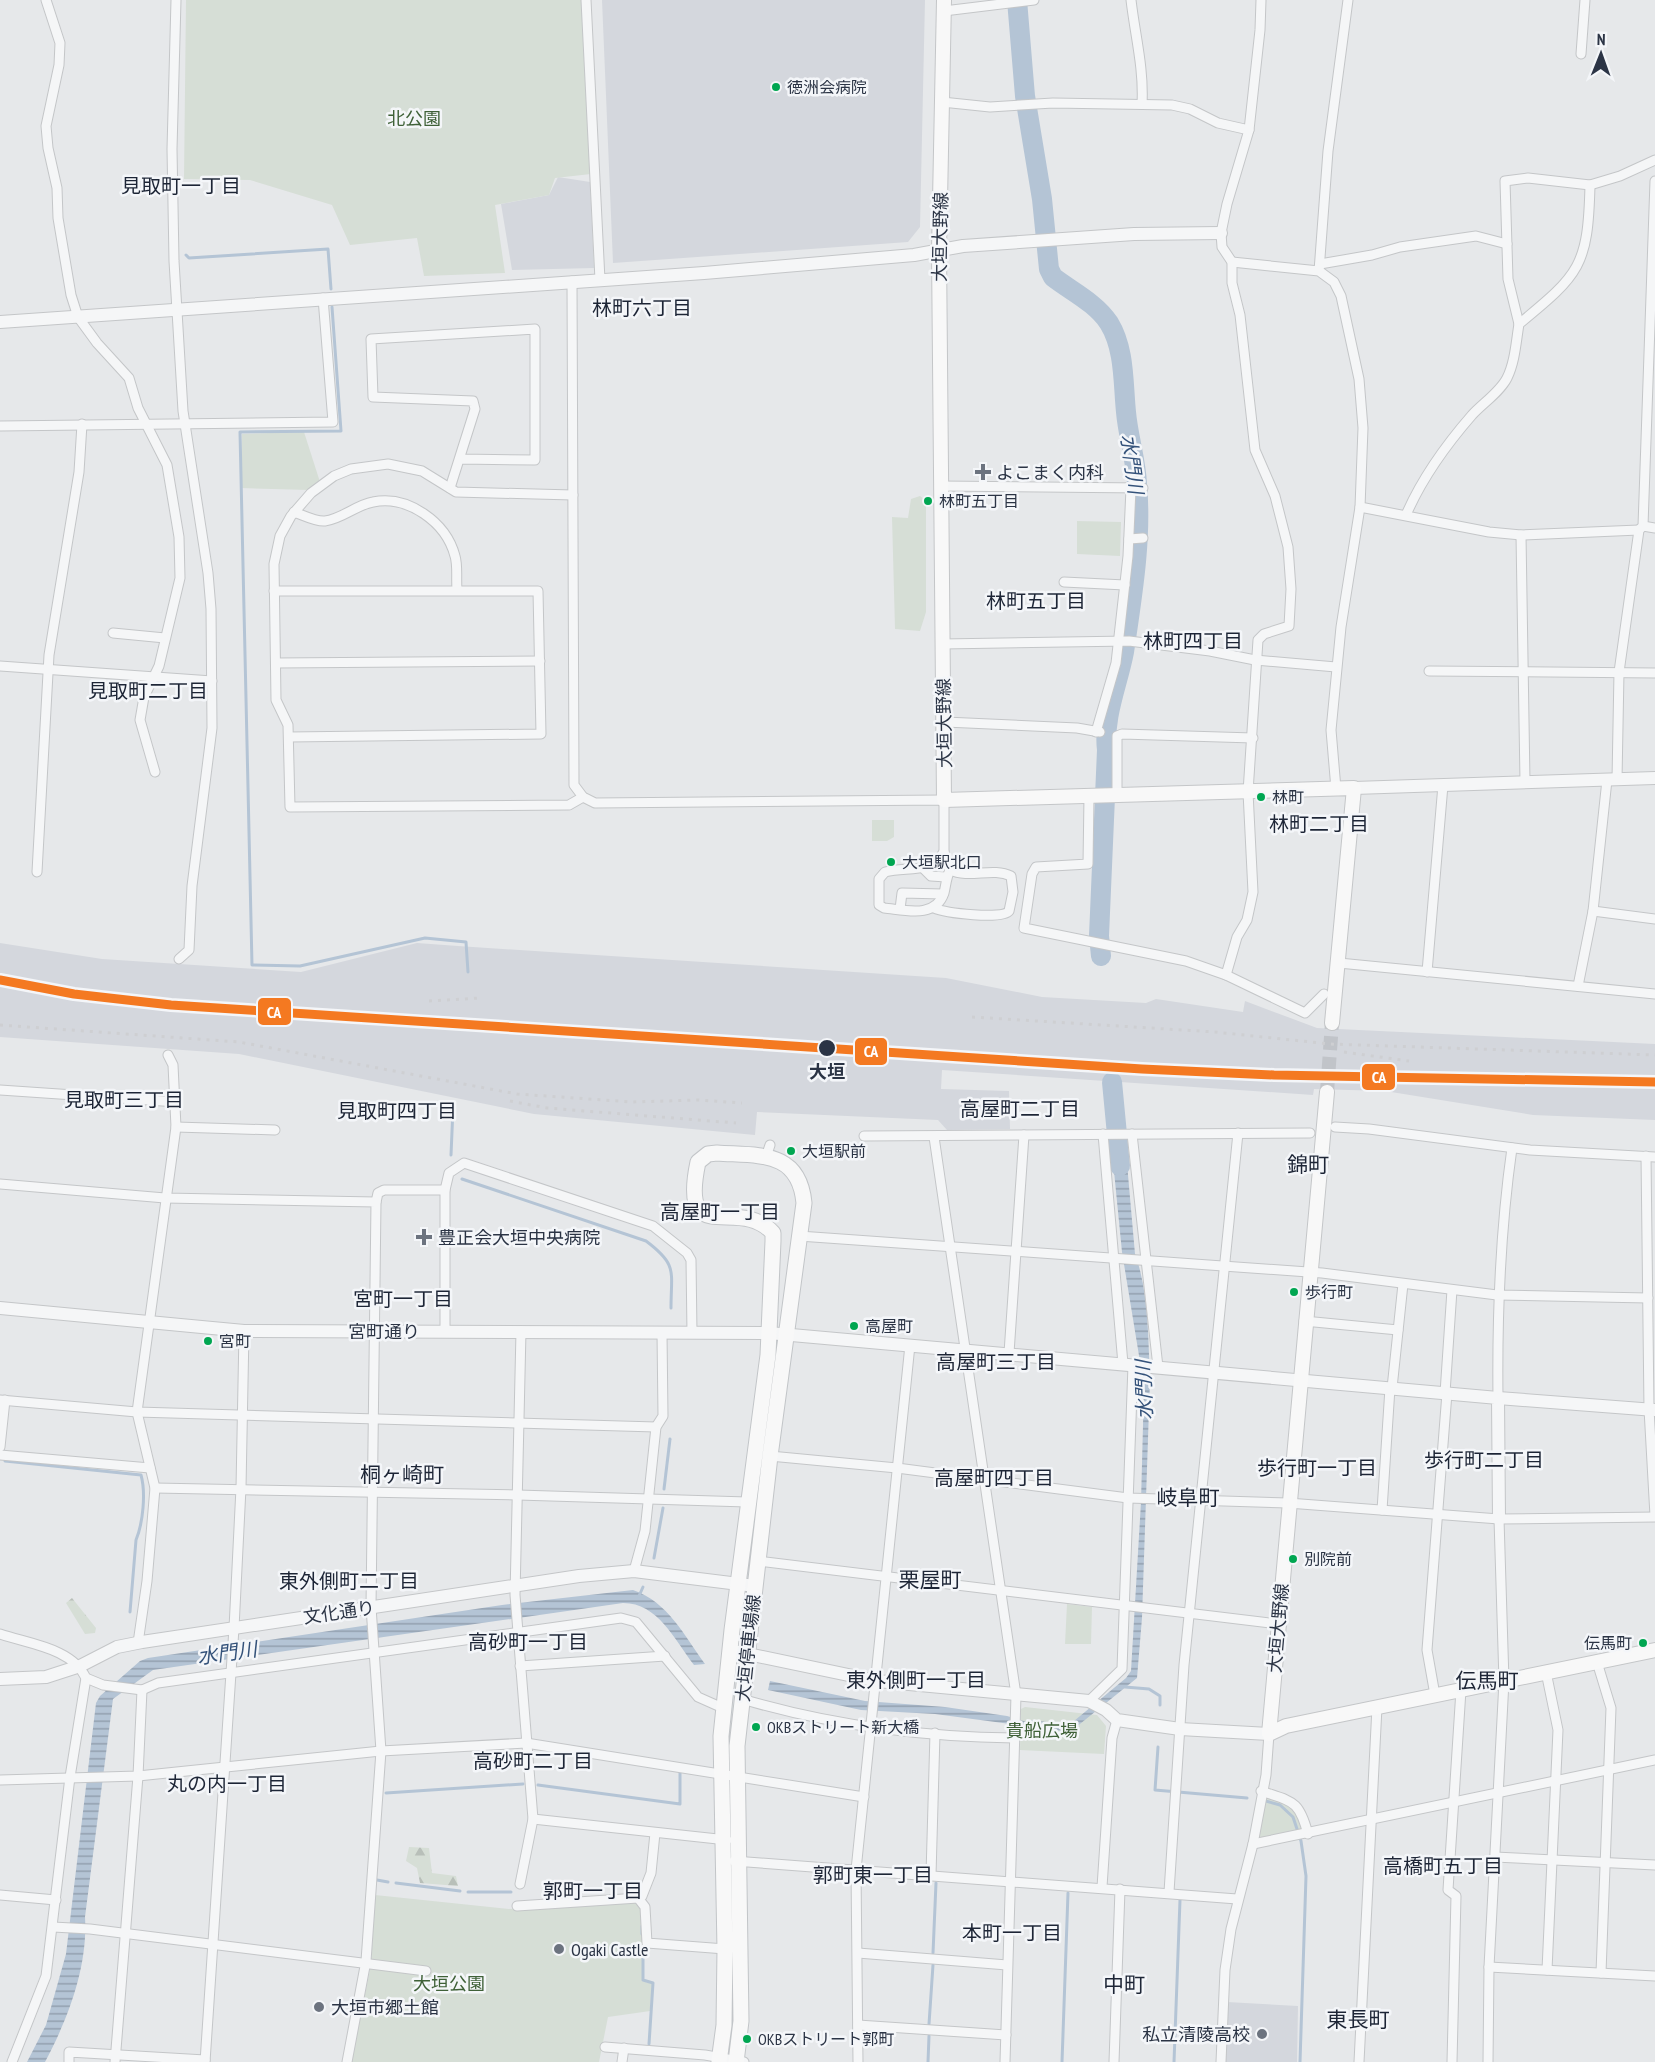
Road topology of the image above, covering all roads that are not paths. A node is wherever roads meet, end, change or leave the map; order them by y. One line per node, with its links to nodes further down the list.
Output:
1 (46, 0): 27 (street)
2 (176, 0): 26 (street)
3 (586, 0): 23 (street)
4 (1034, 0): 9 (street)
5 (1131, 0): 13 (street)
6 (1261, 0): 14 (street)
7 (1348, 0): 22 (street)
8 (1585, 0): 11 (street)
9 (1023, 1): 10 (street)
10 (944, 5): 12 (main road, 大垣大野線)
11 (1581, 54)
12 (942, 102): 13 (street); 20 (main road, 大垣大野線)
13 (1142, 104): 14 (street)
14 (1249, 130): 18 (street)
15 (1655, 160): 17 (street)
16 (1655, 181): 41 (street)
17 (1590, 185): 19 (street); 29 (street)
18 (1221, 233): 20 (street); 21 (street)
19 (1507, 244): 22 (street); 29 (street)
20 (939, 251): 23 (street); 35 (main road, 大垣大野線)
21 (1232, 262): 22 (street); 52 (street)
22 (1320, 268): 38 (street)
23 (600, 280): 24 (street)
24 (572, 281): 25 (street); 37 (street)
25 (323, 298): 26 (street); 30 (street)
26 (179, 310): 27 (street); 30 (street)
27 (78, 317): 28 (street); 32 (street)
28 (0, 322)
29 (1519, 324): 40 (street)
30 (186, 423): 32 (street); 63 (street)
31 (82, 424): 32 (street); 33 (street); 57 (street)
32 (146, 424): 49 (street)
33 (0, 426)
34 (460, 459): 34 (street); 36 (street)
35 (940, 486): 45 (street); 51 (main road, 大垣大野線)
36 (450, 488): 37 (street); 39 (street)
37 (573, 495): 77 (street)
38 (1360, 507): 40 (street); 56 (street)
39 (294, 512): 46 (street); 47 (street)
40 (1406, 515): 43 (street)
41 (1641, 528): 42 (street); 43 (street); 60 (street)
42 (1655, 528)
43 (1521, 535): 59 (street)
44 (1064, 582): 45 (street)
45 (1125, 585): 50 (street)
46 (457, 589): 47 (street); 53 (street)
47 (274, 591): 54 (street)
48 (114, 633): 49 (street)
49 (165, 638): 62 (street)
50 (1122, 640): 51 (street); 52 (street); 64 (street)
51 (942, 644): 64 (main road, 大垣大野線)
52 (1255, 660): 56 (street); 66 (street)
53 (540, 661): 54 (street); 65 (street)
54 (276, 663): 65 (street)
55 (0, 666): 57 (street)
56 (1336, 667): 73 (street)
57 (49, 669): 62 (street); 81 (street)
58 (1429, 671): 59 (street)
59 (1524, 672): 60 (street); 70 (street)
60 (1619, 672): 61 (street); 69 (street)
61 (1655, 673)
62 (152, 677): 63 (street); 67 (street)
63 (212, 681): 90 (street)
64 (945, 722): 78 (main road, 大垣大野線)
65 (289, 736): 77 (street)
66 (1253, 738): 74 (street); 75 (street)
67 (155, 772)
68 (1655, 778): 69 (street)
69 (1612, 780): 70 (street); 88 (street)
70 (1525, 782): 71 (street)
71 (1443, 785): 72 (street); 92 (street)
72 (1354, 788): 73 (main road); 91 (main road)
73 (1336, 789): 74 (main road)
74 (1248, 792): 75 (main road); 93 (street)
75 (1115, 795): 76 (main road)
76 (1091, 796): 78 (main road); 85 (street)
77 (583, 798): 78 (street)
78 (944, 800): 79 (street)
79 (944, 852): 80 (street); 82 (street)
80 (924, 869): 82 (street); 87 (street)
81 (37, 872)
82 (948, 874): 83 (street); 84 (street)
83 (1013, 892): 85 (street); 86 (street)
84 (944, 894): 86 (street); 87 (street)
85 (1030, 894): 93 (street)
86 (934, 908): 87 (street)
87 (900, 909)
88 (1593, 911): 89 (street); 94 (street)
89 (1655, 919)
90 (179, 959)
91 (1339, 963): 92 (street); 97 (main road)
92 (1427, 972): 94 (street)
93 (1226, 975): 95 (street)
94 (1578, 986): 96 (street)
95 (1324, 994)
96 (1655, 994)
97 (1332, 1023)
98 (168, 1055): 101 (street)
99 (0, 1090): 101 (street)
100 (1327, 1092): 124 (main road, 大垣大野線)
101 (177, 1102): 102 (street)
102 (176, 1127): 104 (street); 116 (street)
103 (1335, 1127): 112 (street)
104 (275, 1130)
105 (1238, 1133): 106 (street); 108 (street); 123 (street)
106 (1310, 1133)
107 (1106, 1134): 108 (street); 110 (street); 121 (street)
108 (1128, 1134): 122 (street)
109 (864, 1136): 111 (street)
110 (1024, 1136): 111 (street); 120 (street)
111 (934, 1137): 119 (street)
112 (1512, 1148): 113 (street); 128 (street)
113 (1651, 1157): 127 (street)
114 (0, 1184): 116 (street)
115 (445, 1190): 117 (street); 135 (street); 138 (street)
116 (165, 1198): 117 (street); 131 (street)
117 (376, 1202): 134 (street)
118 (799, 1236): 119 (street); 139 (main road, 大垣停車場線); 140 (main road, 大垣停車場線)
119 (951, 1247): 120 (street); 142 (street)
120 (1016, 1252): 121 (street); 143 (street)
121 (1118, 1260): 122 (street); 144 (street)
122 (1143, 1261): 123 (street); 145 (street)
123 (1224, 1266): 124 (street); 146 (street)
124 (1309, 1273): 125 (street); 130 (main road, 大垣大野線)
125 (1403, 1284): 126 (street); 132 (street)
126 (1452, 1290): 128 (street); 149 (street)
127 (1650, 1292): 128 (street); 152 (street)
128 (1497, 1295): 150 (street)
129 (0, 1308): 131 (street, 宮町通り)
130 (1304, 1321): 132 (street); 147 (main road, 大垣大野線)
131 (149, 1322): 133 (street, 宮町通り); 153 (street)
132 (1398, 1330): 148 (street)
133 (244, 1331): 134 (street, 宮町通り); 154 (street)
134 (373, 1331): 135 (street, 宮町通り); 155 (street)
135 (445, 1331): 136 (street, 宮町通り)
136 (521, 1331): 137 (street, 宮町通り); 156 (street)
137 (662, 1333): 138 (street, 宮町通り); 157 (street)
138 (693, 1333): 139 (street, 宮町通り)
139 (769, 1333): 140 (street, 宮町通り); 171 (main road, 大垣停車場線)
140 (788, 1334): 141 (street, 宮町通り); 160 (main road, 大垣停車場線)
141 (910, 1345): 142 (street, 宮町通り); 162 (street)
142 (965, 1349): 143 (street, 宮町通り); 163 (street)
143 (1009, 1353): 144 (street, 宮町通り)
144 (1131, 1365): 145 (street, 宮町通り); 168 (street)
145 (1156, 1367): 146 (street, 宮町通り)
146 (1214, 1373): 147 (street, 宮町通り); 170 (street)
147 (1300, 1380): 148 (street, 宮町通り); 172 (main road, 大垣大野線)
148 (1391, 1388): 149 (street, 宮町通り); 173 (street)
149 (1446, 1393): 150 (street, 宮町通り); 174 (street)
150 (1498, 1398): 152 (street, 宮町通り); 176 (street)
151 (2, 1400): 153 (street); 158 (street)
152 (1652, 1410): 175 (street)
153 (137, 1412): 154 (street); 161 (street)
154 (242, 1414): 155 (street); 165 (street)
155 (373, 1420): 156 (street); 166 (street)
156 (519, 1424): 157 (street); 167 (street)
157 (656, 1427): 169 (street)
158 (0, 1447)
159 (0, 1455): 161 (street)
160 (770, 1456): 162 (street); 177 (main road, 大垣停車場線)
161 (150, 1468): 164 (street)
162 (897, 1468): 163 (street); 179 (street)
163 (984, 1480): 168 (street); 183 (street)
164 (155, 1488): 165 (street); 191 (street)
165 (241, 1488): 166 (street); 188 (street)
166 (371, 1494): 167 (street); 185 (street)
167 (518, 1495): 169 (street); 181 (street)
168 (1128, 1498): 170 (street); 184 (street)
169 (648, 1499): 171 (street); 178 (street)
170 (1202, 1500): 172 (street); 186 (street)
171 (747, 1502): 180 (main road, 大垣停車場線)
172 (1288, 1503): 173 (street); 187 (main road, 大垣大野線)
173 (1382, 1510): 174 (street)
174 (1437, 1514): 176 (street); 209 (street)
175 (1655, 1517): 176 (street)
176 (1499, 1519): 205 (street)
177 (758, 1561): 179 (street); 182 (main road, 大垣停車場線)
178 (634, 1571): 180 (street, 文化通り); 181 (street, 文化通り)
179 (886, 1576): 183 (street); 204 (street)
180 (738, 1582): 182 (street, 文化通り); 192 (main road, 大垣停車場線)
181 (515, 1585): 185 (street, 文化通り); 189 (street)
182 (755, 1586): 195 (main road, 大垣停車場線)
183 (1000, 1590): 184 (street); 208 (street)
184 (1129, 1606): 186 (street); 211 (street)
185 (371, 1614): 188 (street, 文化通り); 194 (street)
186 (1191, 1614): 187 (street); 216 (street)
187 (1278, 1624): 218 (main road, 大垣大野線)
188 (234, 1628): 191 (street, 文化通り); 200 (street)
189 (517, 1632): 194 (street); 196 (street); 199 (street)
190 (0, 1634): 198 (street)
191 (138, 1643): 198 (street, 文化通り)
192 (729, 1650): 195 (street); 213 (main road, 大垣停車場線)
193 (1655, 1650): 197 (main road)
194 (372, 1653): 200 (street); 221 (street)
195 (747, 1654): 204 (street); 210 (main road, 大垣停車場線)
196 (665, 1656): 199 (street); 213 (street)
197 (1597, 1662): 201 (main road); 224 (street)
198 (80, 1666): 202 (street); 203 (street, 文化通り)
199 (520, 1666): 220 (street)
200 (232, 1667): 206 (street); 223 (street)
201 (1546, 1672): 205 (main road); 230 (street)
202 (86, 1678): 206 (street); 228 (street)
203 (0, 1679)
204 (877, 1681): 208 (street); 215 (street)
205 (1504, 1681): 207 (main road); 232 (street)
206 (138, 1689): 227 (street)
207 (1461, 1690): 209 (main road); 234 (street)
208 (1016, 1695): 211 (street); 219 (street)
209 (1435, 1695): 212 (main road)
210 (742, 1699): 215 (street); 226 (main road, 大垣停車場線)
211 (1089, 1701): 214 (street)
212 (1377, 1707): 218 (main road); 236 (street)
213 (725, 1709): 225 (main road, 大垣停車場線)
214 (1117, 1720): 216 (street); 252 (street)
215 (872, 1726): 217 (street); 233 (street)
216 (1180, 1729): 218 (street); 254 (street)
217 (934, 1733): 219 (street); 249 (street)
218 (1269, 1734): 231 (street)
219 (1014, 1738): 250 (street)
220 (526, 1743): 221 (street); 225 (street); 235 (street)
221 (381, 1751): 223 (street); 265 (street)
222 (1655, 1760): 224 (street)
223 (224, 1766): 227 (street); 262 (street)
224 (1609, 1770): 230 (street); 246 (street)
225 (720, 1772): 226 (street); 239 (main road, 大垣停車場線)
226 (737, 1775): 233 (street); 240 (main road, 大垣停車場線)
227 (138, 1776): 228 (street); 261 (street)
228 (70, 1777): 229 (street); 258 (street)
229 (0, 1780)
230 (1556, 1781): 232 (street); 244 (street)
231 (1261, 1791): 238 (street); 241 (street)
232 (1498, 1793): 234 (street); 242 (street)
233 (864, 1797): 248 (street)
234 (1454, 1802): 236 (street); 289 (street)
235 (533, 1819): 237 (street); 251 (street)
236 (1373, 1820): 238 (street); 288 (street)
237 (655, 1833): 239 (street); 256 (street)
238 (1308, 1834): 241 (street)
239 (722, 1840): 240 (street); 243 (main road, 大垣停車場線)
240 (738, 1840): 245 (main road, 大垣停車場線)
241 (1253, 1844): 257 (street)
242 (1495, 1857): 244 (street); 267 (street)
243 (723, 1860): 245 (street); 263 (main road, 大垣停車場線)
244 (1553, 1860): 246 (street); 268 (street)
245 (739, 1861): 248 (street); 279 (main road, 大垣停車場線)
246 (1605, 1863): 247 (street); 270 (street)
247 (1655, 1865)
248 (856, 1870): 249 (street); 264 (street)
249 (932, 1875): 250 (street)
250 (1009, 1881): 252 (street); 266 (street)
251 (520, 1884)
252 (1102, 1887): 253 (street)
253 (1120, 1889): 254 (street); 286 (street)
254 (1169, 1892): 257 (street)
255 (0, 1895): 258 (street)
256 (638, 1898): 259 (street); 263 (street)
257 (1237, 1899): 287 (street)
258 (56, 1900): 260 (street)
259 (517, 1906)
260 (53, 1927): 261 (street); 280 (street)
261 (125, 1934): 262 (street); 276 (street)
262 (211, 1945): 265 (street); 278 (street)
263 (725, 1949): 277 (main road, 大垣停車場線)
264 (858, 1953): 266 (street); 272 (street)
265 (366, 1962): 269 (street); 282 (street)
266 (1007, 1965): 273 (street)
267 (1489, 1967): 268 (street); 290 (street)
268 (1547, 1970): 270 (street)
269 (426, 1971)
270 (1601, 1973): 271 (street)
271 (1655, 1976)
272 (858, 2025): 273 (street); 284 (street)
273 (1006, 2036): 285 (street)
274 (605, 2047): 275 (street)
275 (624, 2048): 277 (street); 283 (street)
276 (116, 2058): 278 (street); 281 (street)
277 (719, 2059): 279 (street)
278 (205, 2061)
279 (739, 2061)
280 (12, 2062)
281 (69, 2062)
282 (347, 2062)
283 (622, 2062)
284 (858, 2062)
285 (1005, 2062)
286 (1114, 2062)
287 (1221, 2062)
288 (1359, 2062)
289 (1452, 2062)
290 (1488, 2062)

